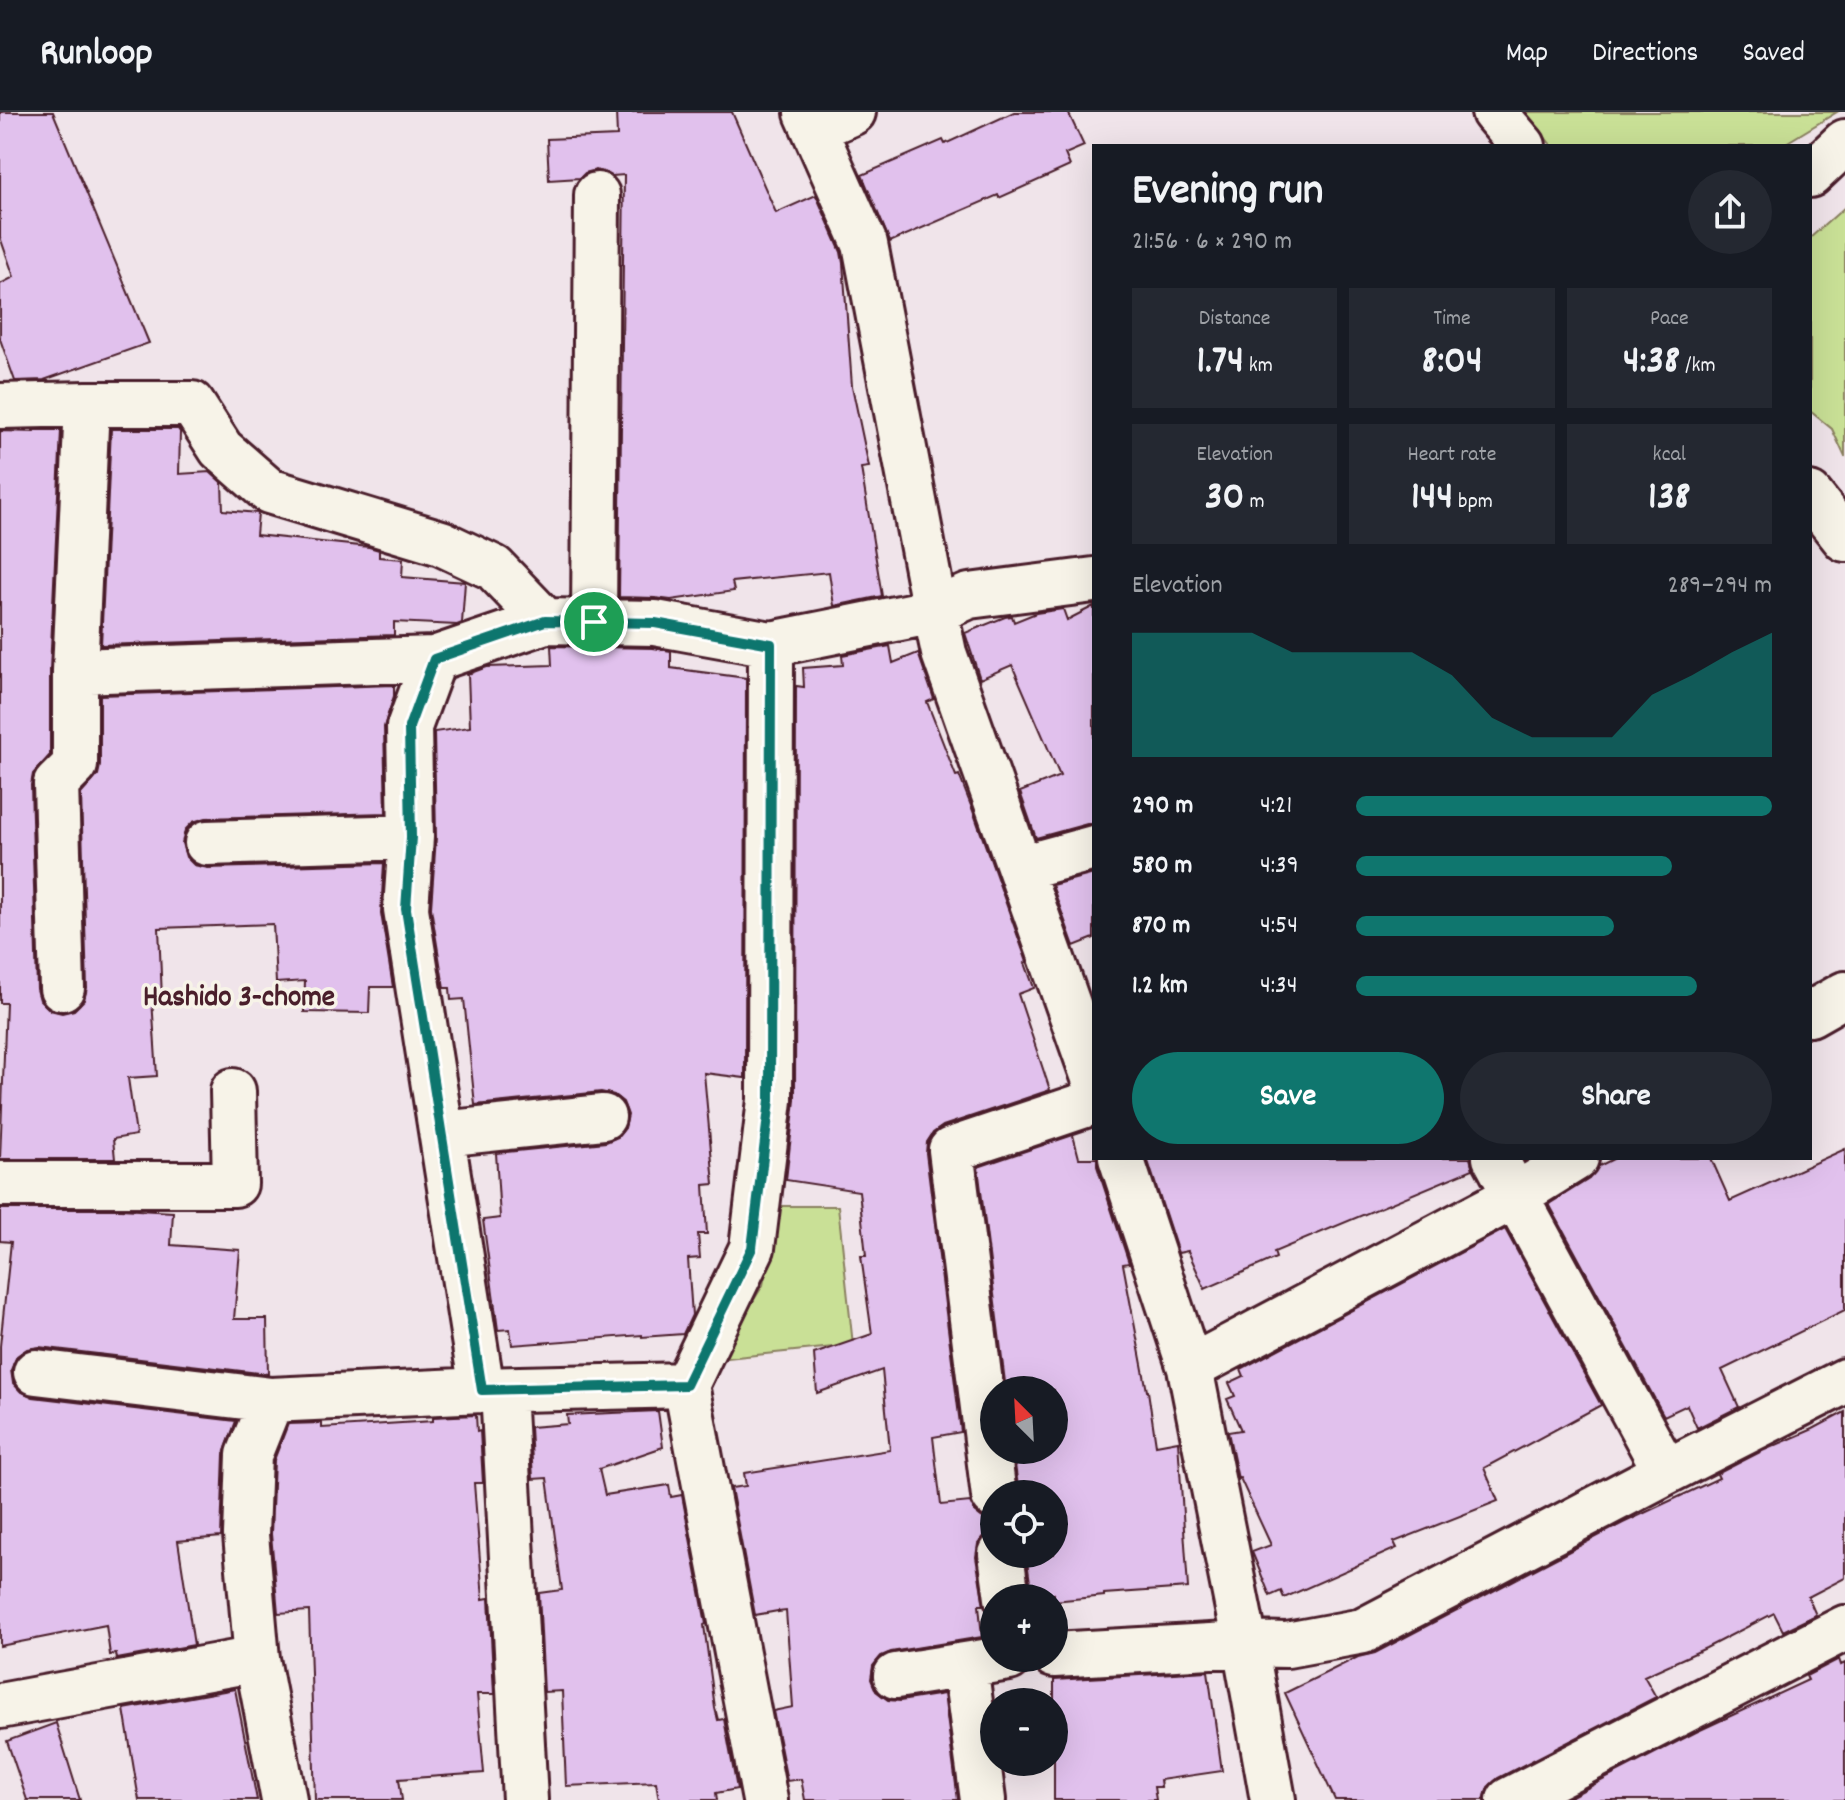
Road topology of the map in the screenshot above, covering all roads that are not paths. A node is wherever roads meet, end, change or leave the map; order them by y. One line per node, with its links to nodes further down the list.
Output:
1 (1494, 112): 4 (street)
2 (825, 118): 12 (street)
3 (1845, 142): 5 (street)
4 (1521, 144)
5 (1812, 173)
6 (597, 195): 14 (street)
7 (87, 404): 8 (street); 13 (street); 17 (street)
8 (0, 406)
9 (1812, 498): 10 (street)
10 (1845, 539)
11 (1092, 580): 12 (street)
12 (935, 611): 15 (street); 21 (street)
13 (545, 621): 14 (street); 16 (street)
14 (594, 622): 15 (street)
15 (771, 644): 38 (street)
16 (434, 659): 17 (street); 18 (street)
17 (75, 671): 22 (street)
18 (411, 837): 19 (street); 29 (street)
19 (207, 843)
20 (1092, 849): 21 (street)
21 (1020, 868): 25 (street)
22 (62, 988)
23 (1845, 994): 24 (street)
24 (1812, 1013)
25 (1092, 1072)
26 (233, 1091): 33 (street)
27 (1092, 1103): 42 (street)
28 (603, 1117): 29 (street)
29 (442, 1134): 39 (street)
30 (1122, 1160): 35 (street)
31 (1496, 1160): 34 (street)
32 (1573, 1160): 34 (street)
33 (0, 1184)
34 (1515, 1196): 35 (street); 41 (street)
35 (1190, 1368): 44 (street)
36 (36, 1372): 40 (street)
37 (1845, 1381): 41 (street)
38 (686, 1385): 39 (street); 53 (street)
39 (493, 1390): 40 (street); 52 (street)
40 (271, 1400): 46 (street)
41 (1666, 1472): 44 (street)
42 (992, 1480)
43 (1845, 1628): 56 (street)
44 (1245, 1644): 45 (street); 55 (street)
45 (1068, 1654)
46 (257, 1659): 50 (street); 51 (street)
47 (980, 1663): 48 (street)
48 (965, 1665): 49 (street); 54 (street)
49 (896, 1676)
50 (0, 1706)
51 (284, 1800)
52 (525, 1800)
53 (765, 1800)
54 (983, 1800)
55 (1273, 1800)
56 (1509, 1800)

